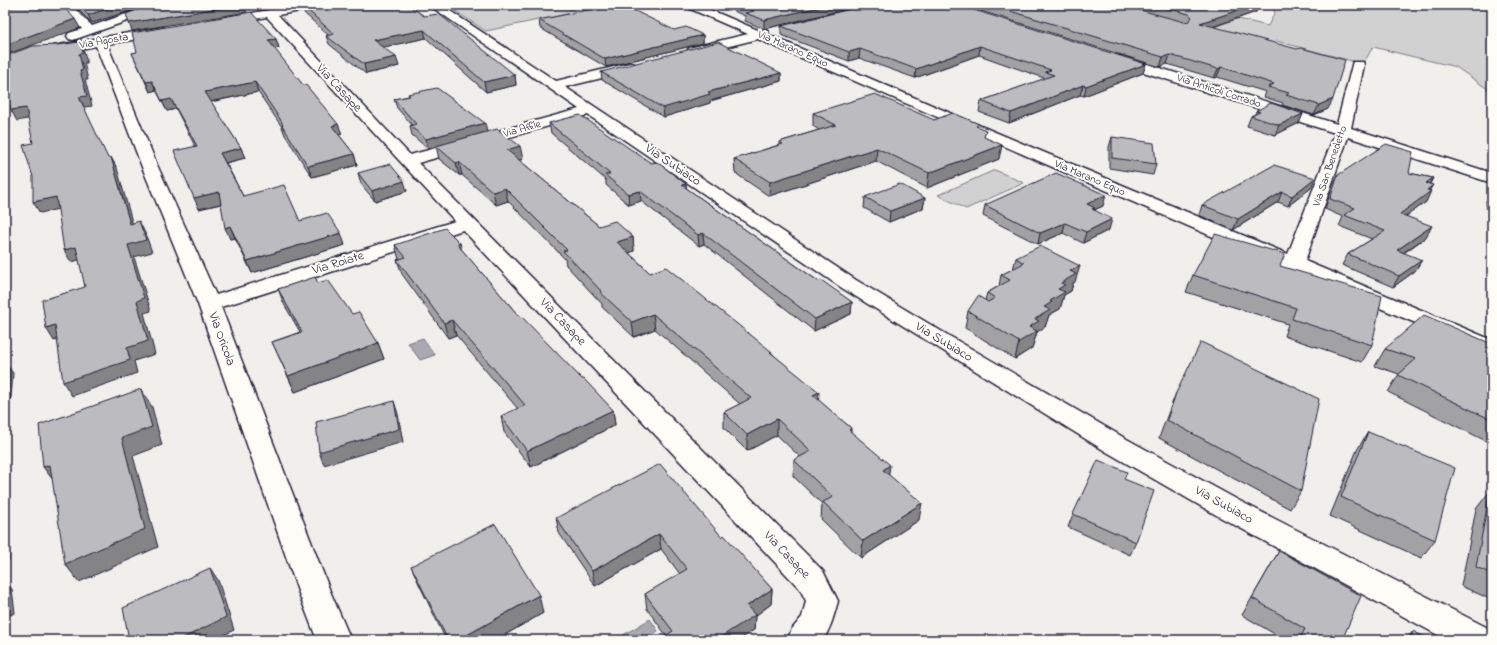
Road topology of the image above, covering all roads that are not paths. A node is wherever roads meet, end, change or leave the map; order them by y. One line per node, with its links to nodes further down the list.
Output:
1 (65, 5): 10 (street)
2 (163, 5): 10 (street)
3 (317, 5): 6 (street)
4 (434, 5): 16 (street, Via Subiaco)
5 (690, 5): 9 (street, Via Marano Equo)
6 (270, 13): 7 (street); 19 (street, Via Casape)
7 (216, 22)
8 (178, 29): 10 (street, Via Agosta)
9 (767, 33): 12 (street); 22 (street, Via Marano Equo)
10 (95, 36): 11 (street); 23 (street, Via Oricola)
11 (40, 49)
12 (684, 53)
13 (1103, 55): 18 (street, Via Anticoli Corrado)
14 (638, 64): 16 (street)
15 (1358, 65): 18 (street, Via San Benedetto)
16 (555, 85): 17 (street, Via Subiaco)
17 (591, 110): 19 (street, Via Affile); 27 (street, Via Subiaco)
18 (1343, 131): 20 (street, Via Anticoli Corrado); 22 (street, Via San Benedetto)
19 (407, 161): 21 (street, Via Casape)
20 (1492, 178)
21 (468, 223): 23 (street, Via Roiate); 26 (street, Via Casape)
22 (1294, 265): 24 (street, Via Marano Equo)
23 (209, 304): 25 (street, Via Oricola)
24 (1492, 348)
25 (334, 640)
26 (804, 640)
27 (1478, 640)

